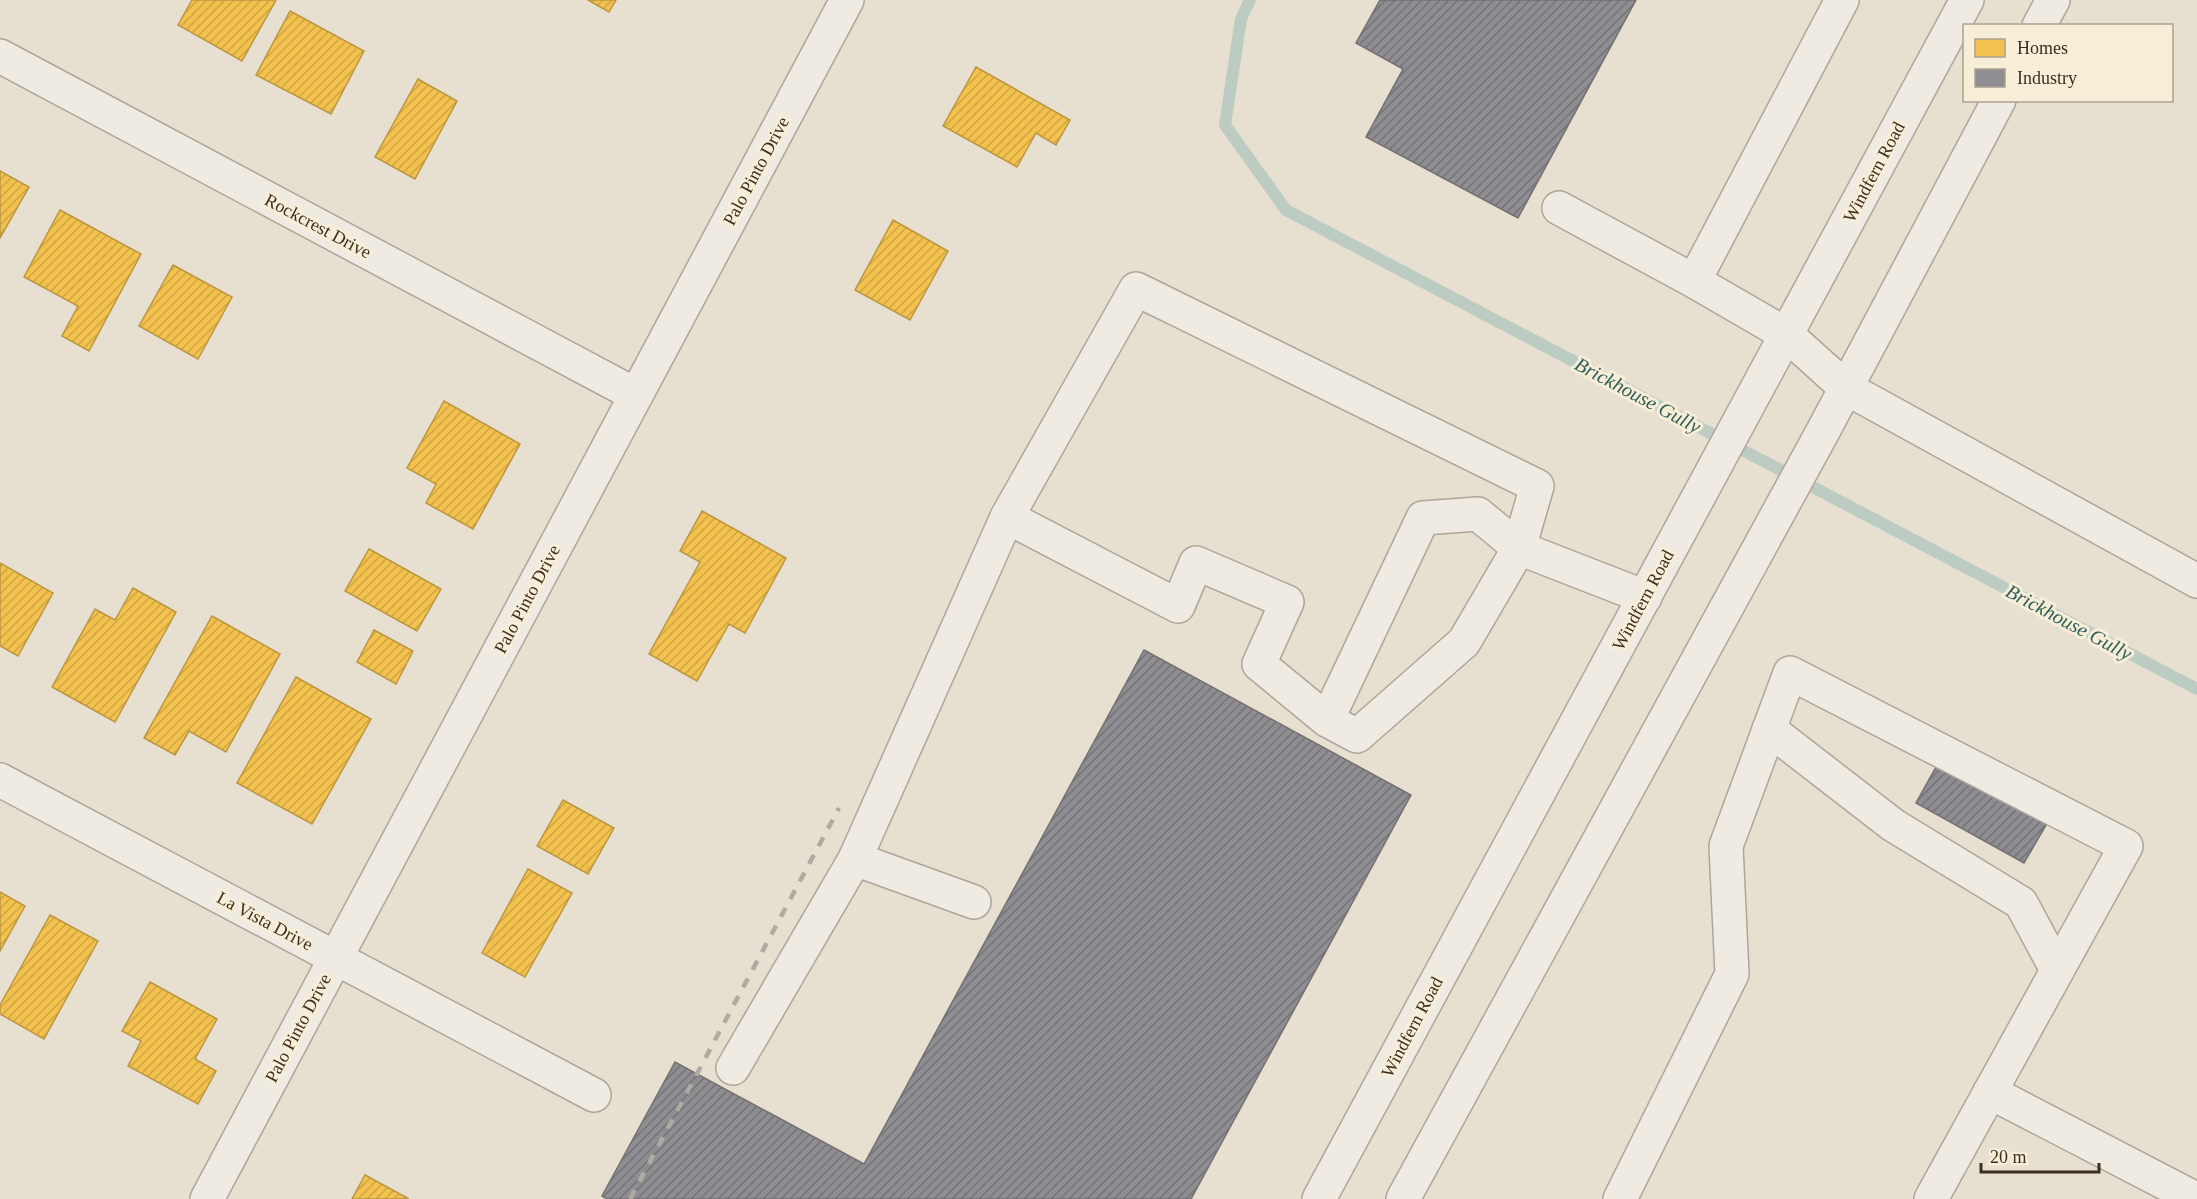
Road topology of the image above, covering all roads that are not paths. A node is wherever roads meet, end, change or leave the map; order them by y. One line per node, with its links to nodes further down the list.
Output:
1 (847, 0): 12 (street, Palo Pinto Drive)
2 (1842, 0): 9 (street)
3 (1967, 0): 10 (street, Windfern Road)
4 (2053, 0): 5 (street)
5 (2040, 24)
6 (0, 56): 12 (street, Rockcrest Drive)
7 (1998, 102): 11 (street)
8 (1559, 208): 9 (street)
9 (1694, 281): 10 (street)
10 (1787, 334): 11 (street); 16 (street, Windfern Road)
11 (1846, 388): 15 (street); 29 (street)
12 (636, 395): 22 (street, Palo Pinto Drive)
13 (1007, 517): 14 (street); 17 (street); 20 (street)
14 (1519, 548): 16 (street); 17 (street); 17 (street)
15 (2197, 581)
16 (1645, 597): 28 (street, Windfern Road)
17 (1327, 720)
18 (1769, 729): 23 (street); 23 (street); 30 (street)
19 (0, 780): 22 (street, La Vista Drive)
20 (855, 859): 21 (street); 24 (street)
21 (974, 902)
22 (335, 959): 26 (street, La Vista Drive); 27 (street, Palo Pinto Drive)
23 (2058, 970): 25 (street)
24 (733, 1068)
25 (1990, 1092): 31 (street); 32 (street)
26 (594, 1095)
27 (207, 1199)
28 (1319, 1199)
29 (1403, 1199)
30 (1620, 1199)
31 (1931, 1199)
32 (2196, 1199)

